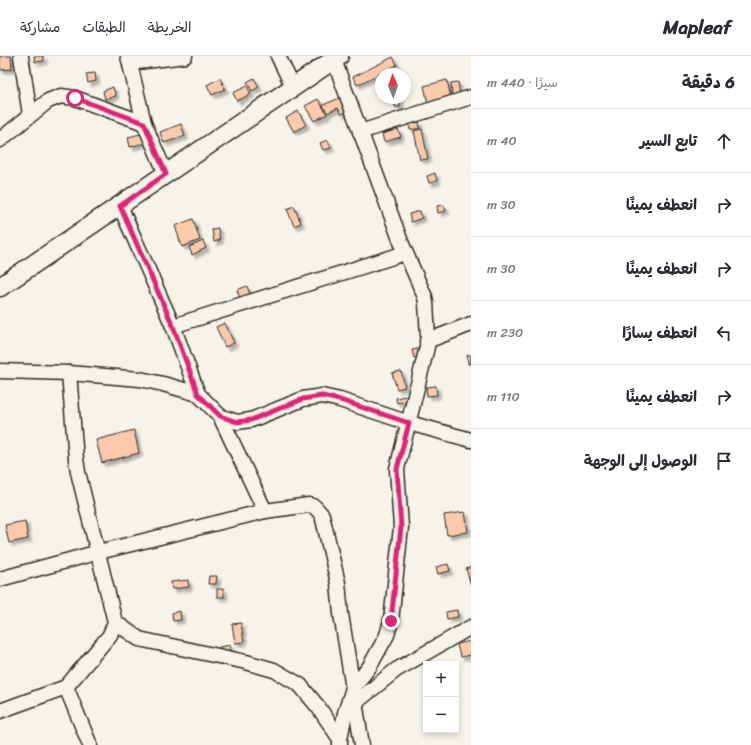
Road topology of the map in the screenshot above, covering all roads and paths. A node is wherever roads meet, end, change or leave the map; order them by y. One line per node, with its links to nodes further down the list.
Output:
1 (22, 56): 8 (street)
2 (185, 56): 5 (street)
3 (278, 56): 6 (street)
4 (336, 58): 6 (street); 10 (street)
5 (129, 60): 9 (street)
6 (293, 87): 12 (street)
7 (471, 97): 10 (street)
8 (30, 115): 9 (street); 11 (street)
9 (144, 123): 12 (street)
10 (360, 132): 14 (street)
11 (0, 140)
12 (166, 174): 13 (street)
13 (120, 206): 15 (street); 17 (street)
14 (405, 252): 17 (street); 18 (street)
15 (0, 288)
16 (471, 324): 18 (street)
17 (173, 326): 21 (street)
18 (427, 341): 23 (street)
19 (0, 371): 20 (street)
20 (69, 373): 21 (street); 26 (street)
21 (198, 394): 22 (street)
22 (220, 416): 23 (street); 25 (street)
23 (409, 423): 24 (street); 31 (street)
24 (471, 440)
25 (265, 511): 26 (street); 31 (street)
26 (99, 552): 27 (street); 28 (street)
27 (0, 578)
28 (115, 622): 30 (street); 34 (street)
29 (471, 627): 32 (street)
30 (66, 687): 33 (street); 35 (street)
31 (352, 688): 32 (street); 34 (street)
32 (355, 703): 36 (street)
33 (0, 711)
34 (340, 742)
35 (90, 745)
36 (362, 745)

